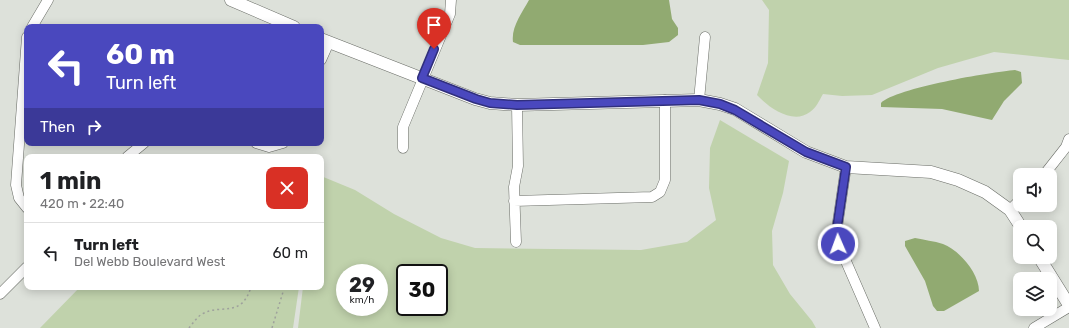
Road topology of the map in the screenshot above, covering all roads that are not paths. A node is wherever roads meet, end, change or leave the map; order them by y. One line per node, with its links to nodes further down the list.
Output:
1 (48, 0): 4 (street)
2 (231, 0): 5 (street)
3 (451, 0): 9 (street)
4 (34, 24)
5 (287, 24)
6 (705, 36): 11 (street)
7 (325, 40): 9 (street)
8 (24, 77): 20 (street)
9 (422, 78): 12 (street); 15 (street)
10 (665, 100): 11 (street); 12 (street); 19 (street)
11 (699, 100): 17 (street)
12 (517, 105): 19 (street)
13 (1069, 139): 18 (street)
14 (141, 146): 16 (street)
15 (404, 148)
16 (131, 154)
17 (846, 167): 22 (street); 29 (street)
18 (1050, 168)
19 (514, 201): 24 (street)
20 (24, 204)
21 (1013, 207): 22 (street)
22 (1010, 210): 23 (street)
23 (1016, 220)
24 (516, 242)
25 (1043, 264): 28 (street)
26 (24, 270): 27 (street)
27 (0, 294)
28 (1069, 306): 30 (street)
29 (875, 328)
30 (1034, 328)

